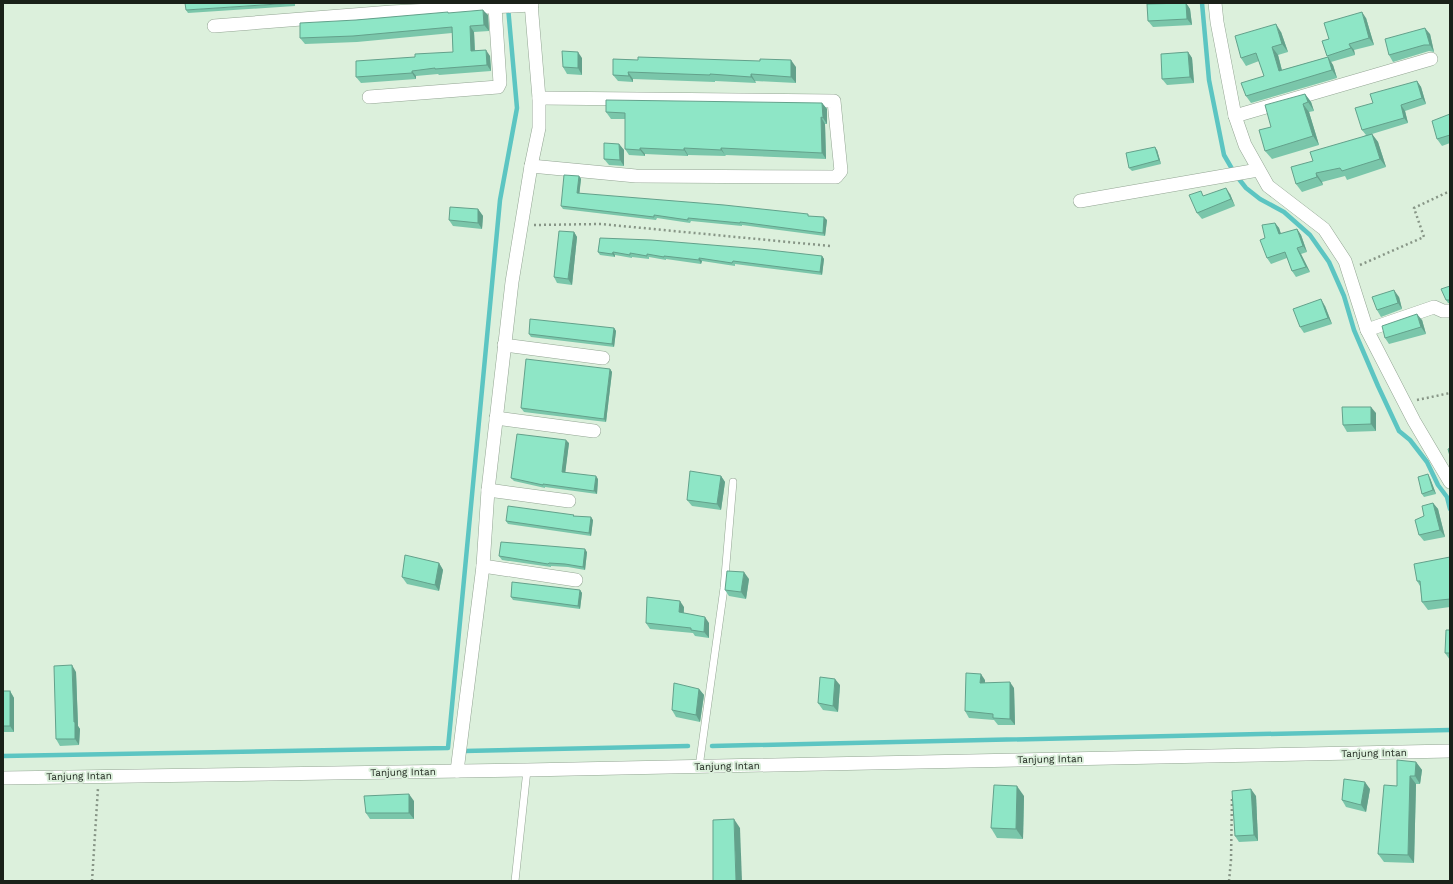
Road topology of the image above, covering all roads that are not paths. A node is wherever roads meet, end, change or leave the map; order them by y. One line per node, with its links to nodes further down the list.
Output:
1 (1215, 3): 8 (street)
2 (528, 4): 3 (street); 7 (street)
3 (498, 7): 4 (street); 6 (street)
4 (214, 26)
5 (1431, 59): 8 (street)
6 (369, 97)
7 (539, 98): 9 (street); 9 (street)
8 (1235, 116): 10 (street)
9 (531, 166): 14 (street)
10 (1258, 170): 11 (street); 13 (street)
11 (1080, 201)
12 (1450, 311): 13 (street)
13 (1367, 330): 19 (street)
14 (504, 345): 15 (street); 16 (street)
15 (603, 358)
16 (496, 418): 17 (street); 20 (street)
17 (594, 432)
18 (733, 482): 25 (lane)
19 (1450, 482)
20 (488, 490): 21 (street); 22 (street)
21 (569, 502)
22 (483, 566): 23 (street); 27 (street)
23 (576, 580)
24 (1450, 751): 25 (street, Tanjung Intan)
25 (699, 767): 26 (street, Tanjung Intan)
26 (527, 770): 27 (street, Tanjung Intan); 29 (lane)
27 (457, 771): 28 (street, Tanjung Intan)
28 (3, 778)
29 (515, 881)

